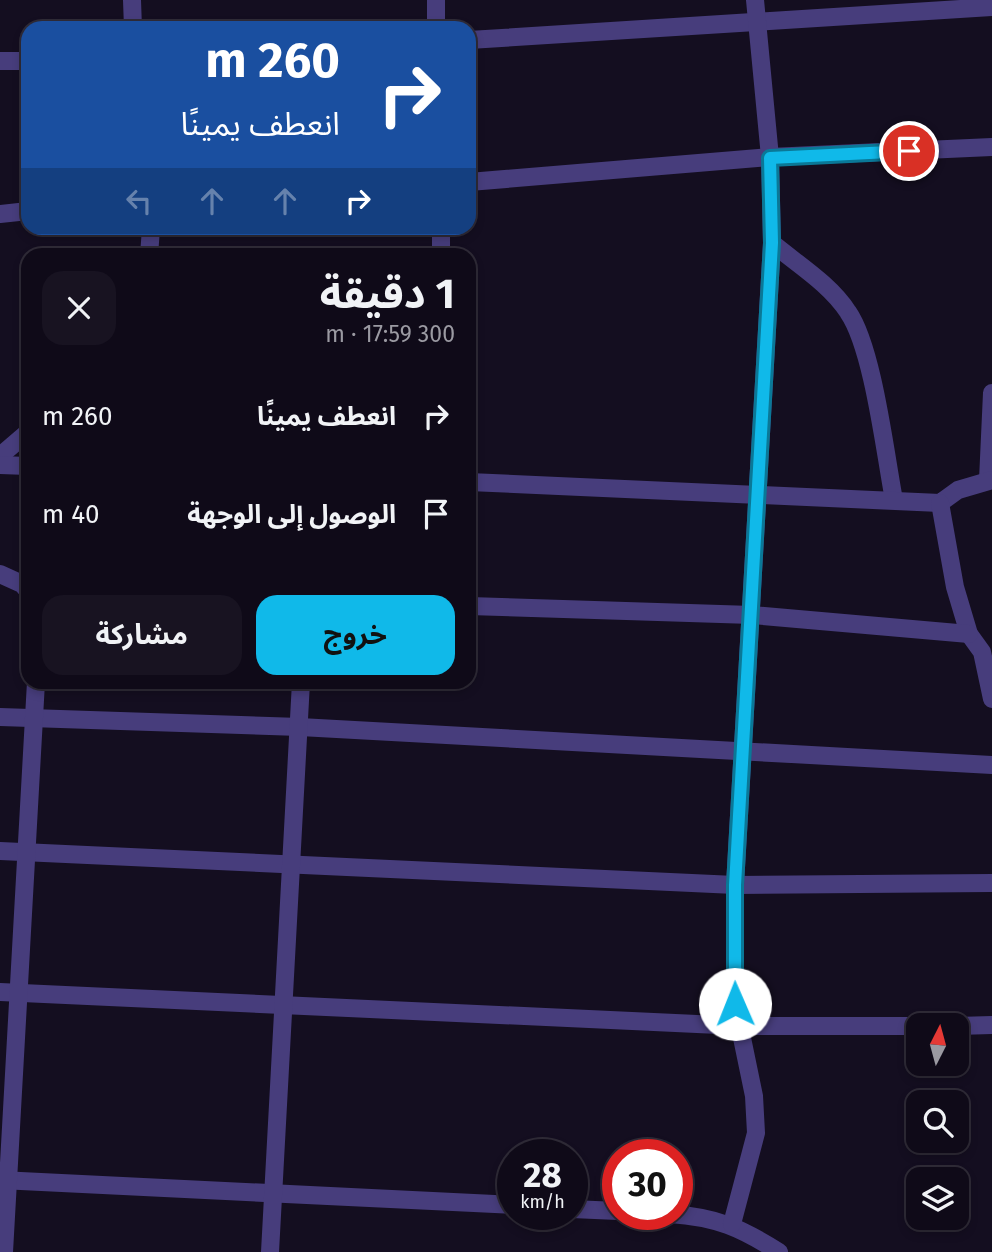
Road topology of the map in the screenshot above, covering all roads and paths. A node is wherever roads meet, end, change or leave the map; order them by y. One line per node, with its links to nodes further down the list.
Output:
1 (132, 0): 5 (street)
2 (436, 0): 6 (street)
3 (755, 0): 7 (street)
4 (992, 7): 7 (street)
5 (133, 21)
6 (436, 21)
7 (756, 21): 8 (street); 12 (street)
8 (476, 40)
9 (0, 61): 10 (street)
10 (21, 61)
11 (992, 147): 12 (street)
12 (770, 158): 13 (street); 16 (street)
13 (476, 181)
14 (21, 212): 15 (street)
15 (0, 214)
16 (772, 243): 24 (street); 25 (street)
17 (992, 393): 22 (street)
18 (21, 438): 19 (street)
19 (0, 456)
20 (0, 465): 21 (street)
21 (21, 466)
22 (990, 480): 26 (street)
23 (476, 482): 24 (street)
24 (759, 493): 25 (street); 30 (street)
25 (894, 500): 26 (street)
26 (940, 503): 31 (street)
27 (0, 574): 28 (street)
28 (21, 583)
29 (476, 606): 30 (street)
30 (752, 615): 31 (street); 39 (street)
31 (970, 634): 32 (street)
32 (987, 652): 35 (street)
33 (36, 689): 37 (street)
34 (301, 689): 38 (street)
35 (992, 699)
36 (0, 717): 37 (street)
37 (34, 718): 38 (street); 42 (street)
38 (300, 727): 39 (street); 43 (street)
39 (743, 750): 40 (street); 45 (street)
40 (992, 765)
41 (0, 850): 42 (street)
42 (26, 852): 43 (street); 46 (street)
43 (291, 865): 45 (street); 47 (street)
44 (992, 883): 45 (street)
45 (735, 885): 49 (street)
46 (8, 992): 47 (street); 52 (street)
47 (285, 1006): 49 (street); 53 (street)
48 (992, 1025): 51 (street)
49 (740, 1026): 50 (street); 56 (street)
50 (906, 1026)
51 (970, 1026)
52 (4, 1180): 53 (street); 57 (street)
53 (273, 1191): 54 (street); 58 (street)
54 (497, 1204)
55 (693, 1215): 56 (street)
56 (732, 1224): 59 (street)
57 (4, 1252)
58 (270, 1252)
59 (779, 1252)

